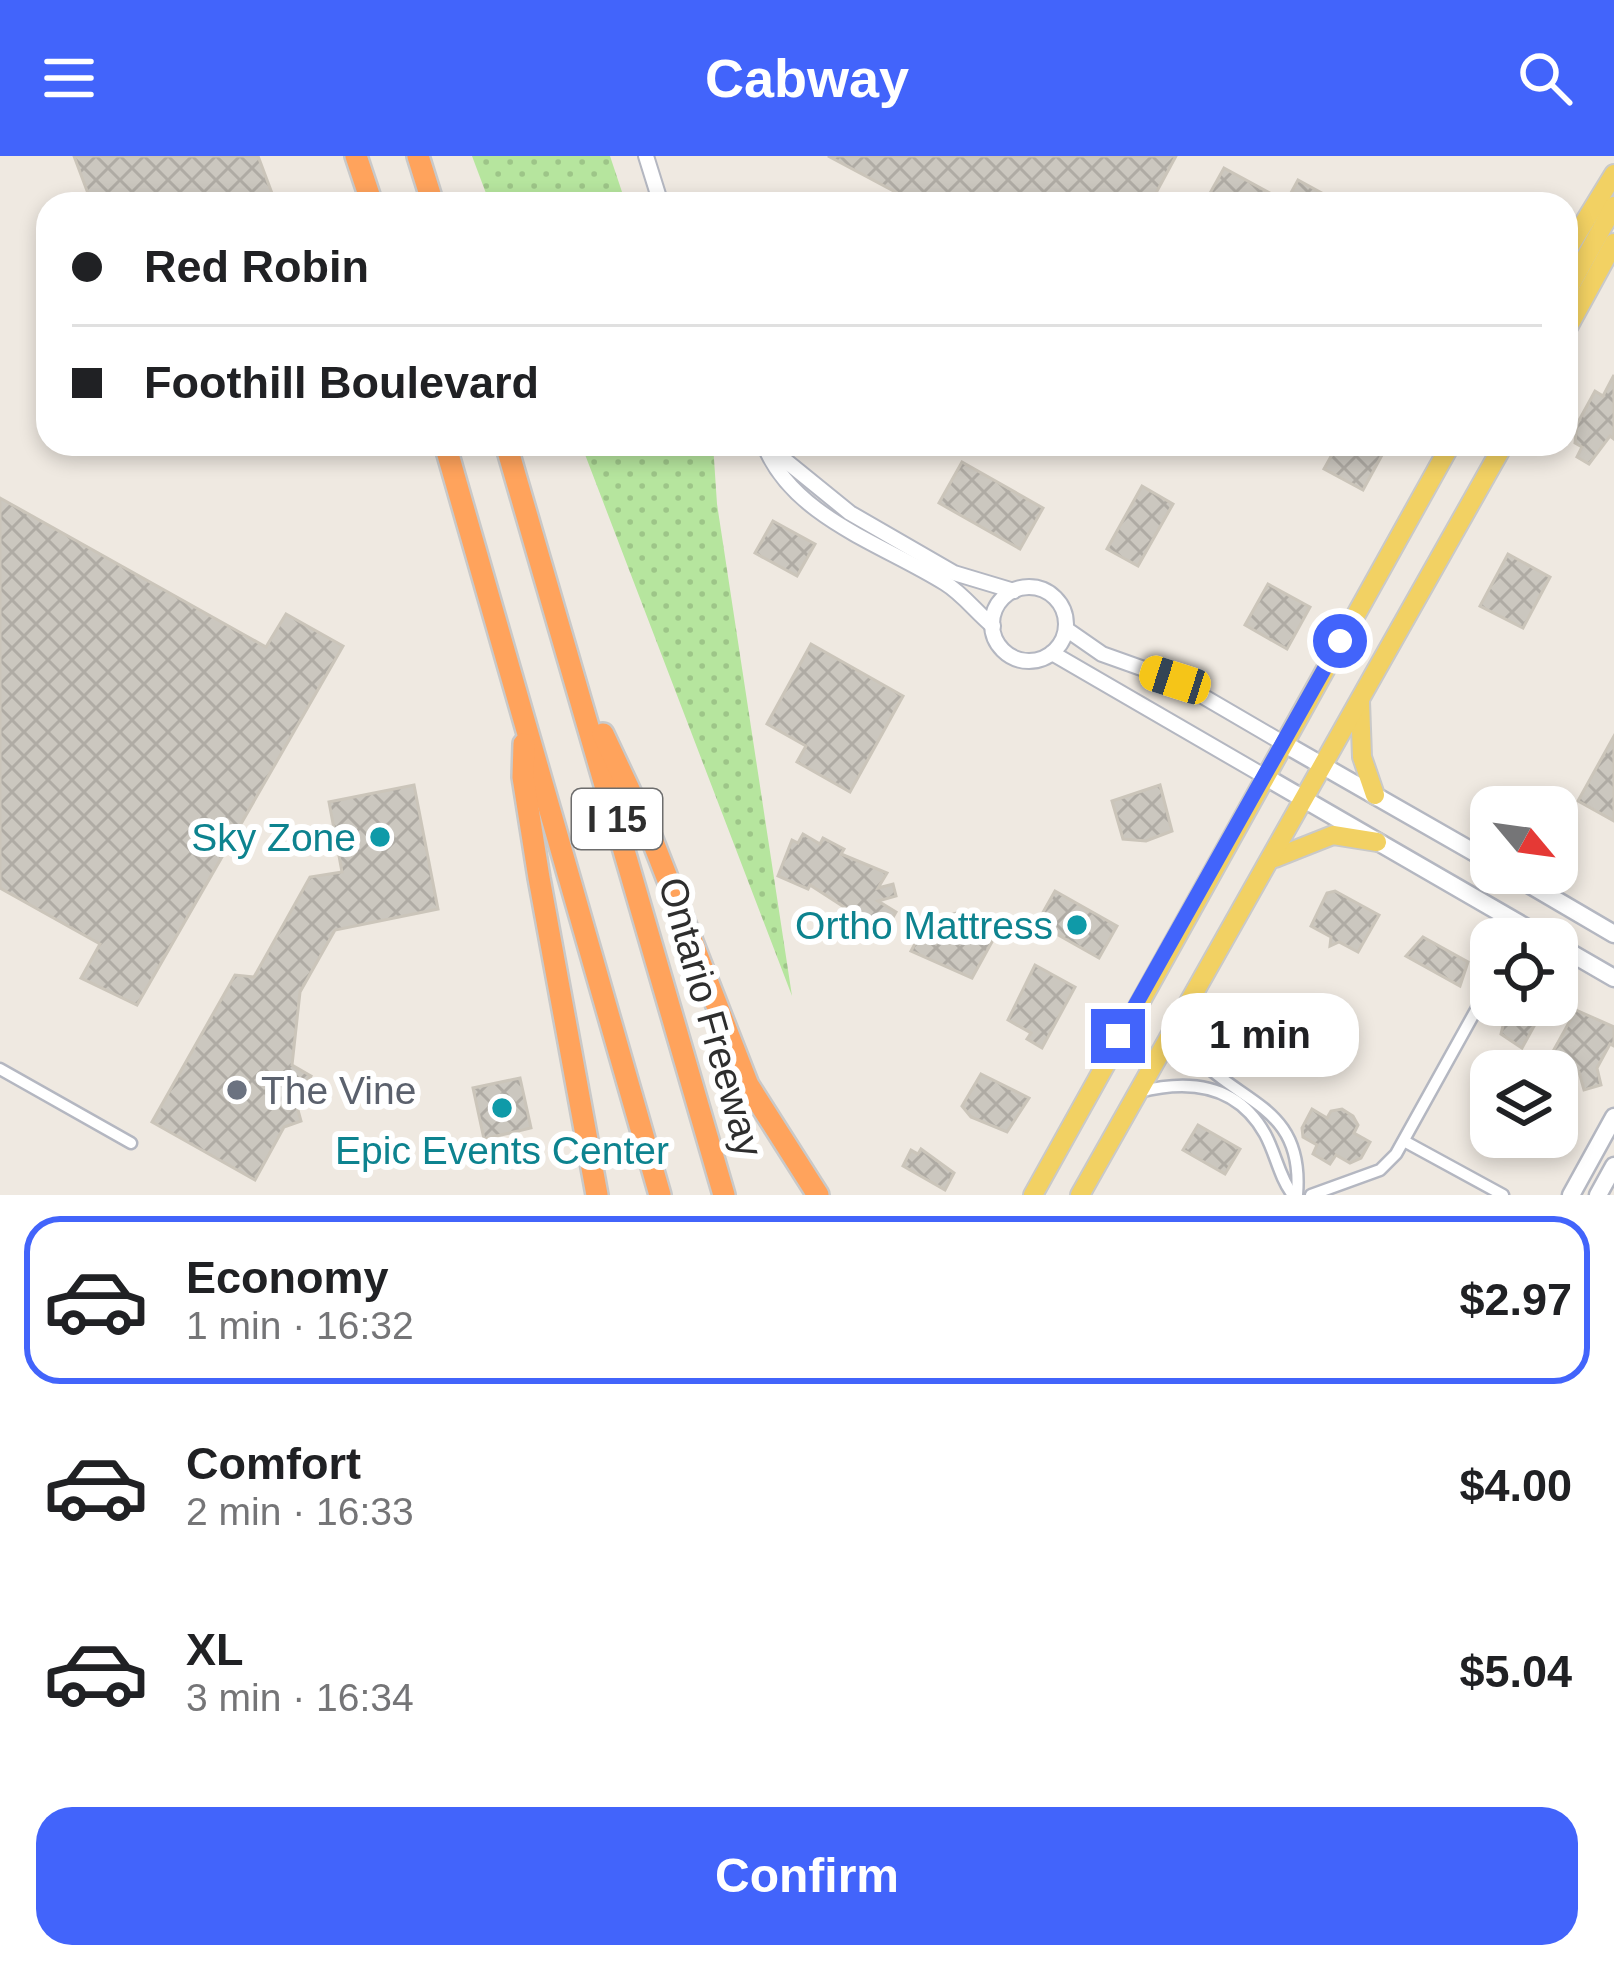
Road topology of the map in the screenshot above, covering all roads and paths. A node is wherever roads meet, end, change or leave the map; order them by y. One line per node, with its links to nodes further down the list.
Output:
1 (356, 156): 5 (highway)
2 (418, 156): 6 (highway)
3 (646, 156): 7 (street)
4 (1614, 174): 9 (main road)
5 (368, 192)
6 (429, 192)
7 (658, 192)
8 (1614, 206): 11 (main road)
9 (1578, 232)
10 (1614, 243): 12 (main road)
11 (1578, 271)
12 (1578, 306)
13 (448, 456): 25 (highway, I 15)
14 (510, 456): 23 (highway, Ontario Freeway / I 15)
15 (769, 456): 20 (street)
16 (779, 456): 19 (street)
17 (1444, 456): 26 (main road)
18 (1497, 456): 24 (main road)
19 (1014, 591): 20 (street); 21 (street)
20 (993, 626): 22 (street)
21 (1066, 628): 22 (street); 26 (street)
22 (1052, 653): 28 (street)
23 (575, 673): 51 (highway, Ontario Freeway / I 15); 52 (highway)
24 (1360, 701): 27 (main road); 29 (main road)
25 (525, 726): 49 (highway); 50 (highway, I 15)
26 (1283, 743): 27 (main road); 28 (main road)
27 (1323, 766): 29 (main road); 30 (main road)
28 (1264, 776): 30 (main road); 53 (main road)
29 (1376, 795): 32 (main road)
30 (1304, 799): 31 (main road); 33 (main road)
31 (1377, 842): 33 (main road); 35 (main road)
32 (1470, 850)
33 (1270, 860): 41 (main road)
34 (1546, 894): 36 (main road)
35 (1497, 918)
36 (1614, 934)
37 (1578, 957): 38 (main road)
38 (1594, 967): 39 (main road); 40 (main road)
39 (1614, 978)
40 (1614, 990)
41 (1189, 1005): 44 (main road); 55 (street)
42 (1470, 1021): 46 (street)
43 (0, 1069): 47 (street)
44 (1139, 1092): 54 (main road); 55 (street)
45 (1614, 1117): 58 (main road)
46 (1404, 1141): 56 (street); 57 (street)
47 (131, 1143)
48 (1614, 1166): 59 (main road)
49 (597, 1195)
50 (660, 1195)
51 (724, 1195)
52 (818, 1195)
53 (1033, 1195)
54 (1080, 1195)
55 (1295, 1195)
56 (1311, 1195)
57 (1503, 1195)
58 (1570, 1195)
59 (1598, 1195)

